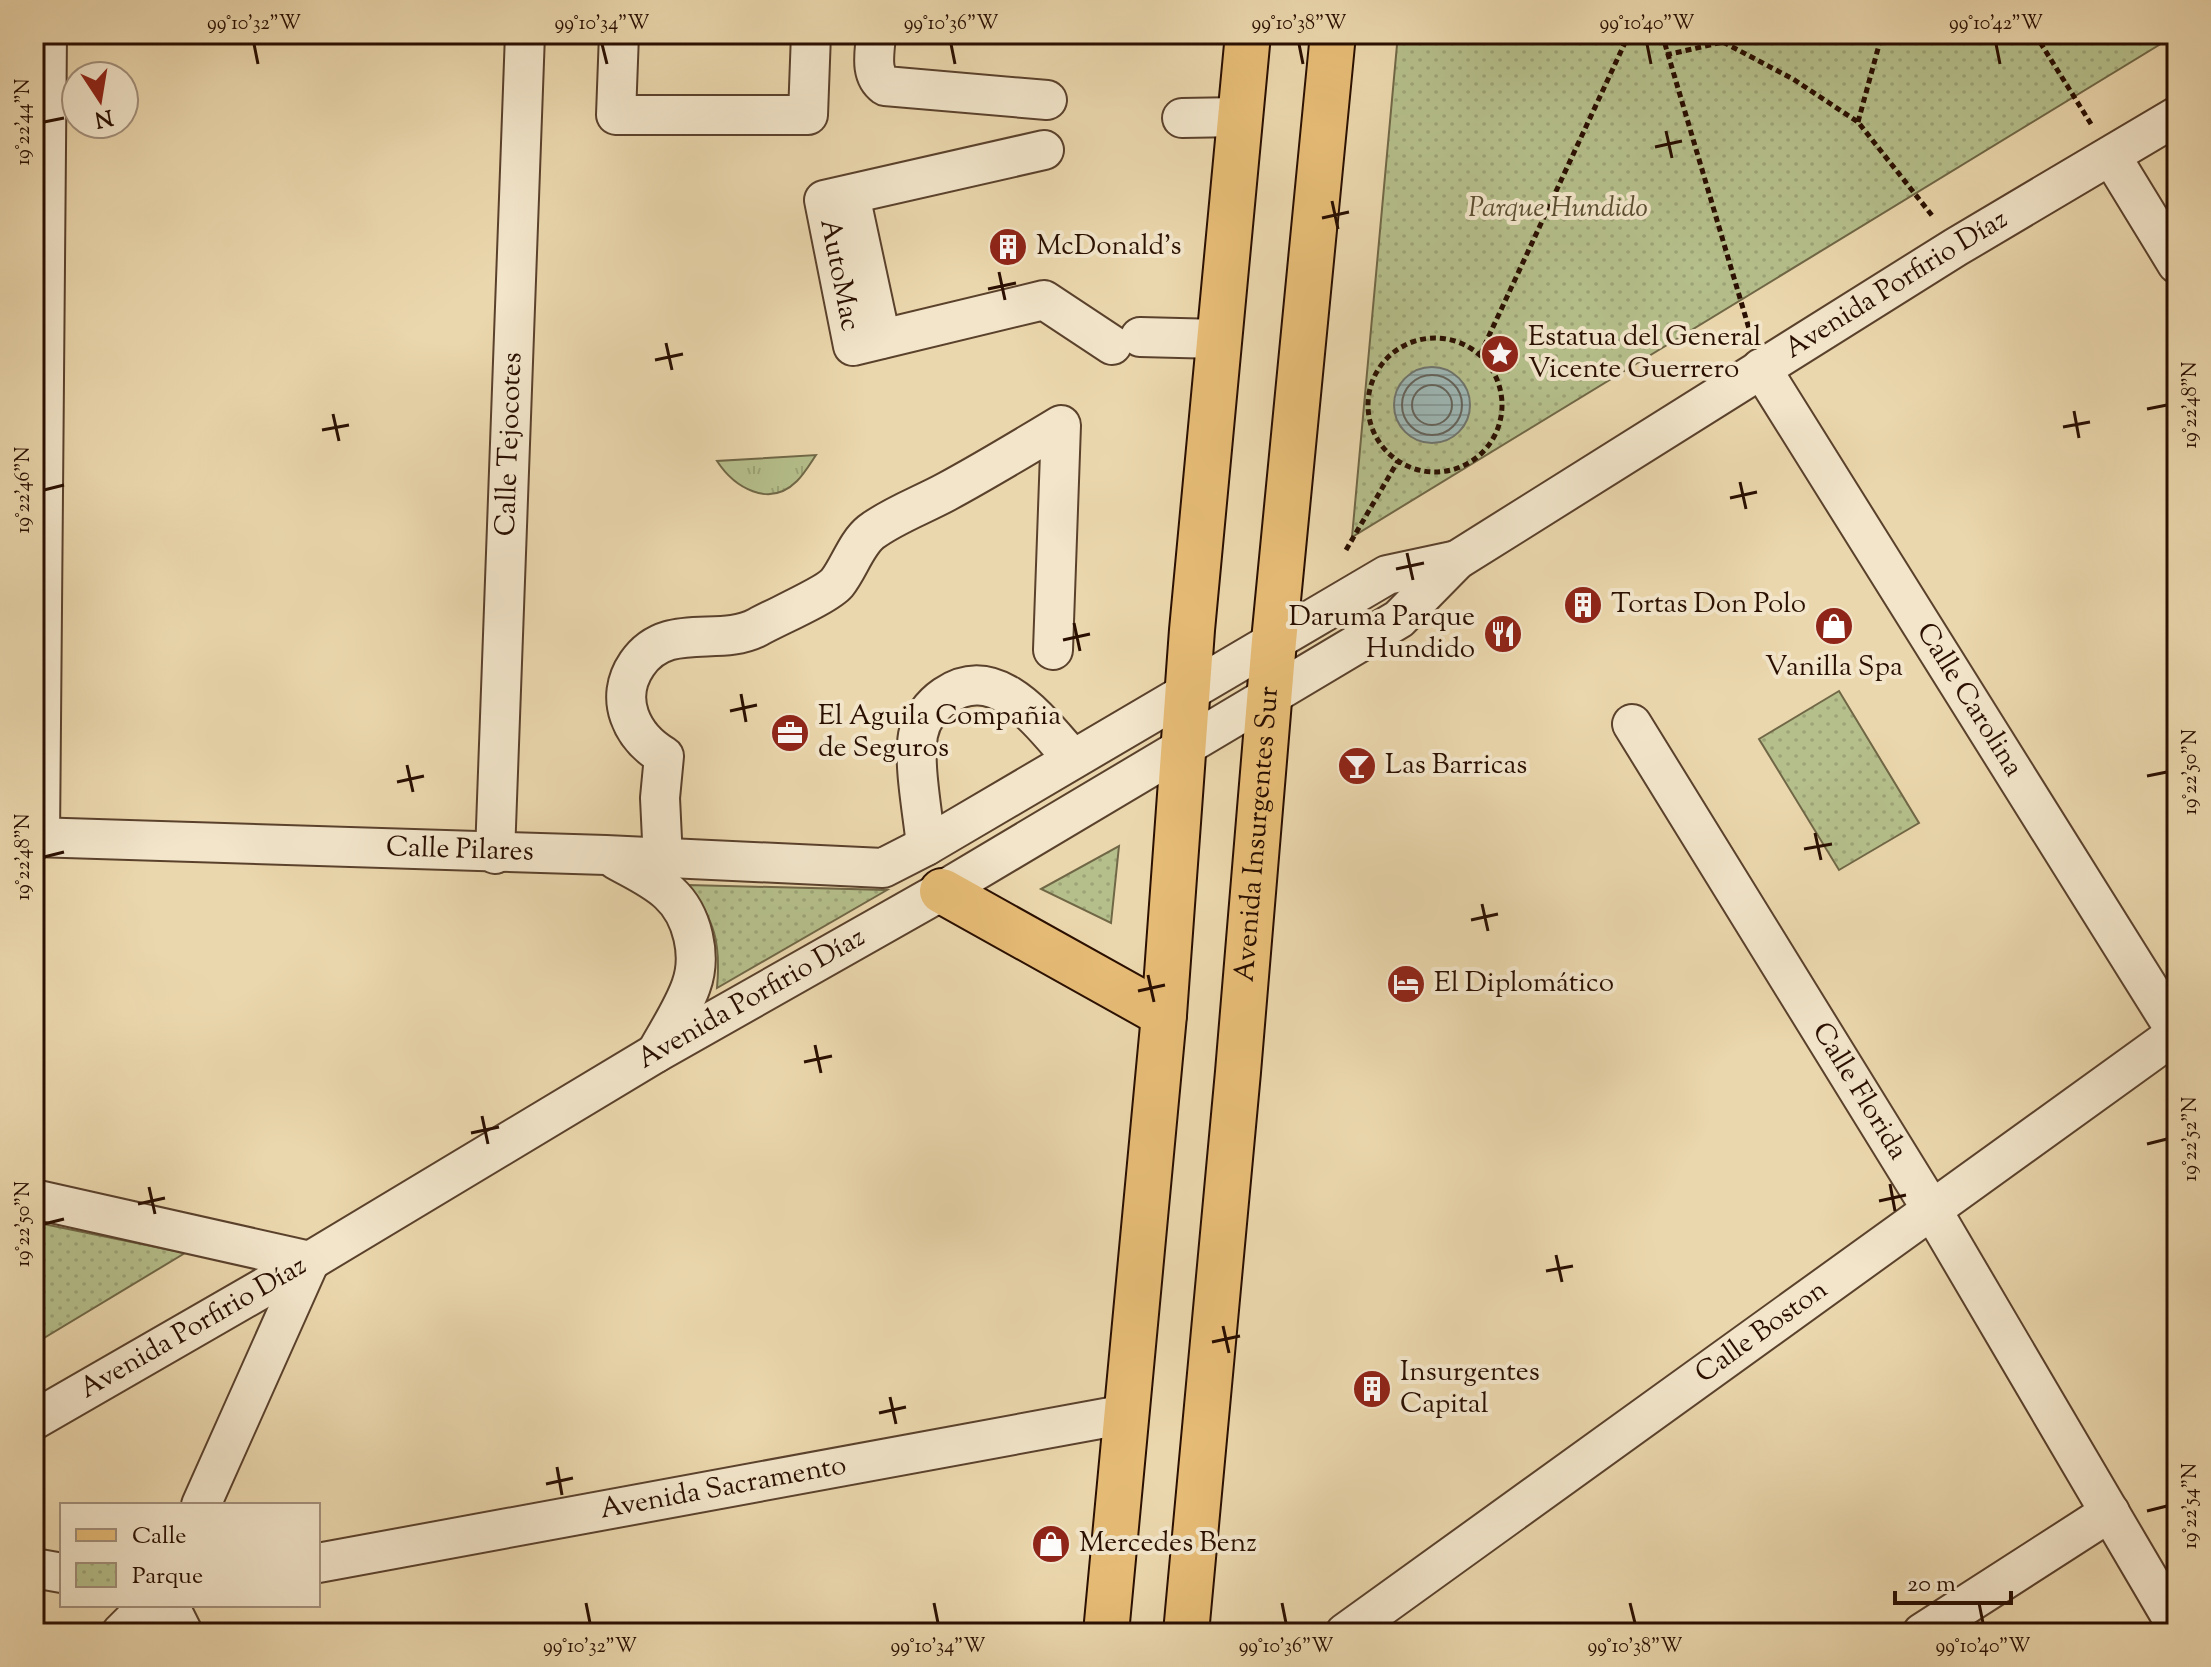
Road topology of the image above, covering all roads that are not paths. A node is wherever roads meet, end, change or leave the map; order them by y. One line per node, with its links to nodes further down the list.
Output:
1 (47, 34): 25 (street)
2 (525, 34): 27 (street, Calle Tejocotes)
3 (619, 34): 4 (street)
4 (811, 34)
5 (876, 34): 8 (street)
6 (1248, 34): 10 (main road)
7 (1333, 34): 18 (main road, Avenida Insurgentes Sur)
8 (1047, 100)
9 (2177, 116): 13 (street, Avenida Porfirio Díaz)
10 (1239, 117): 11 (street); 15 (main road)
11 (1182, 118)
12 (1044, 150): 15 (street, AutoMac)
13 (2111, 156): 14 (street); 16 (street, Avenida Porfirio Díaz)
14 (2177, 264)
15 (1219, 339): 20 (main road)
16 (1761, 368): 17 (street, Avenida Porfirio Díaz); 33 (street, Calle Carolina)
17 (1457, 560): 18 (street, Avenida Porfirio Díaz); 21 (street, Avenida Porfirio Díaz)
18 (1274, 641): 20 (street, Avenida Porfirio Díaz); 21 (main road, Avenida Insurgentes Sur)
19 (1053, 650): 29 (street)
20 (1186, 693): 23 (main road); 24 (street, Avenida Porfirio Díaz)
21 (1270, 695): 23 (street, Avenida Porfirio Díaz); 51 (main road, Avenida Insurgentes Sur)
22 (1632, 724): 36 (street, Calle Florida)
23 (1182, 748): 31 (street, Avenida Porfirio Díaz); 32 (main road)
24 (1073, 759): 26 (street, Avenida Porfirio Díaz); 26 (street)
25 (37, 838): 27 (street, Calle Pilares)
26 (926, 846): 30 (street, Avenida Porfirio Díaz)
27 (495, 854): 28 (street, Calle Pilares)
28 (606, 855): 29 (street, Calle Pilares); 34 (street)
29 (663, 860): 30 (street, Calle Pilares)
30 (883, 868)
31 (942, 891): 32 (main road); 34 (street, Avenida Porfirio Díaz)
32 (1164, 1015): 38 (main road)
33 (2177, 1033): 36 (street, Calle Boston)
34 (656, 1053): 37 (street, Avenida Porfirio Díaz)
35 (34, 1199): 37 (street)
36 (1932, 1210): 41 (street, Calle Florida); 52 (street, Calle Boston)
37 (310, 1261): 39 (street, Avenida Porfirio Díaz); 40 (street)
38 (1127, 1414): 42 (street, Avenida Sacramento); 50 (main road)
39 (34, 1420)
40 (202, 1503)
41 (2110, 1512): 47 (street, Calle Florida); 53 (street)
42 (320, 1563)
43 (34, 1568): 44 (street)
44 (60, 1573)
45 (147, 1607): 48 (street)
46 (170, 1607): 49 (street)
47 (2177, 1627)
48 (121, 1633)
49 (183, 1633)
50 (1106, 1633)
51 (1186, 1633)
52 (1345, 1633)
53 (1922, 1633)

